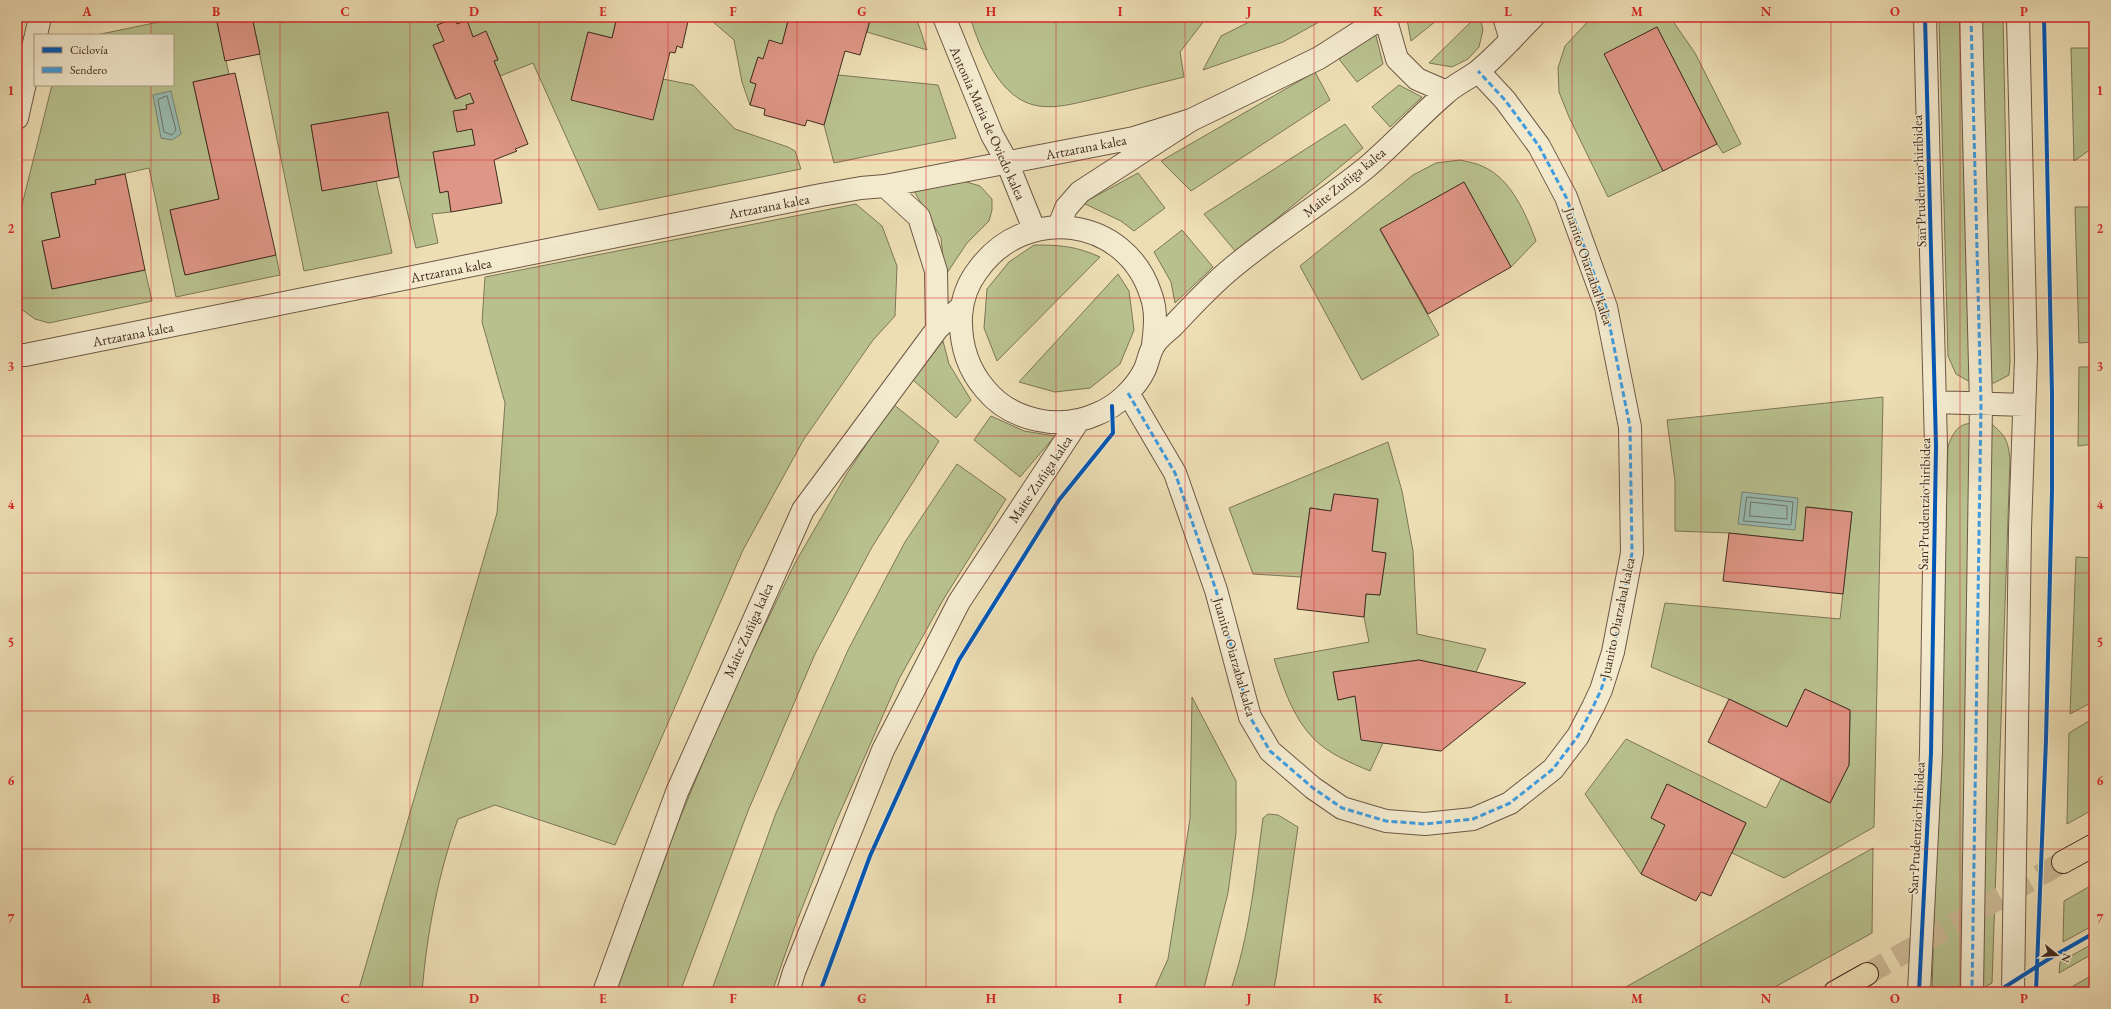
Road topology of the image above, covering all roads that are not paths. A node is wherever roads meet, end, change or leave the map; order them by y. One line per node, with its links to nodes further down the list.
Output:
1 (40, 17): 9 (street)
2 (944, 17): 16 (street, Antonia Maria de Oviedo kalea)
3 (1384, 17): 13 (street); 15 (street)
4 (1504, 17): 10 (street)
5 (1533, 17): 10 (street, Maite Zuñiga kalea)
6 (1925, 17): 25 (street, San Prudentzio hiribidea)
7 (1971, 17): 26 (street)
8 (2018, 17): 27 (street)
9 (36, 34)
10 (1511, 40): 12 (street, Maite Zuñiga kalea)
11 (34, 43): 14 (street)
12 (1478, 71): 13 (street, Maite Zuñiga kalea); 24 (street, Juanito Oiarzabal kalea)
13 (1447, 92): 22 (street, Maite Zuñiga kalea)
14 (17, 118)
15 (1191, 120): 16 (street, Artzarana kalea); 18 (street)
16 (1007, 162): 17 (street, Artzarana kalea); 19 (street, Antonia Maria de Oviedo kalea)
17 (885, 186): 21 (street); 23 (street, Artzarana kalea)
18 (1059, 226): 19 (street); 22 (street)
19 (1034, 229): 20 (street)
20 (961, 308): 21 (street, Maite Zuñiga kalea); 28 (street)
21 (937, 329): 32 (street, Maite Zuñiga kalea)
22 (1154, 345): 24 (street)
23 (17, 355)
24 (1128, 393): 28 (street)
25 (1936, 402): 26 (street); 35 (street, San Prudentzio hiribidea)
26 (1981, 404): 27 (street); 36 (street)
27 (2024, 405): 37 (street)
28 (1079, 420): 33 (street, Maite Zuñiga kalea)
29 (2094, 845): 30 (main road)
30 (2063, 862)
31 (1867, 974): 34 (main road)
32 (604, 992)
33 (788, 992)
34 (1835, 992)
35 (1920, 992)
36 (1972, 992)
37 (2013, 992)

